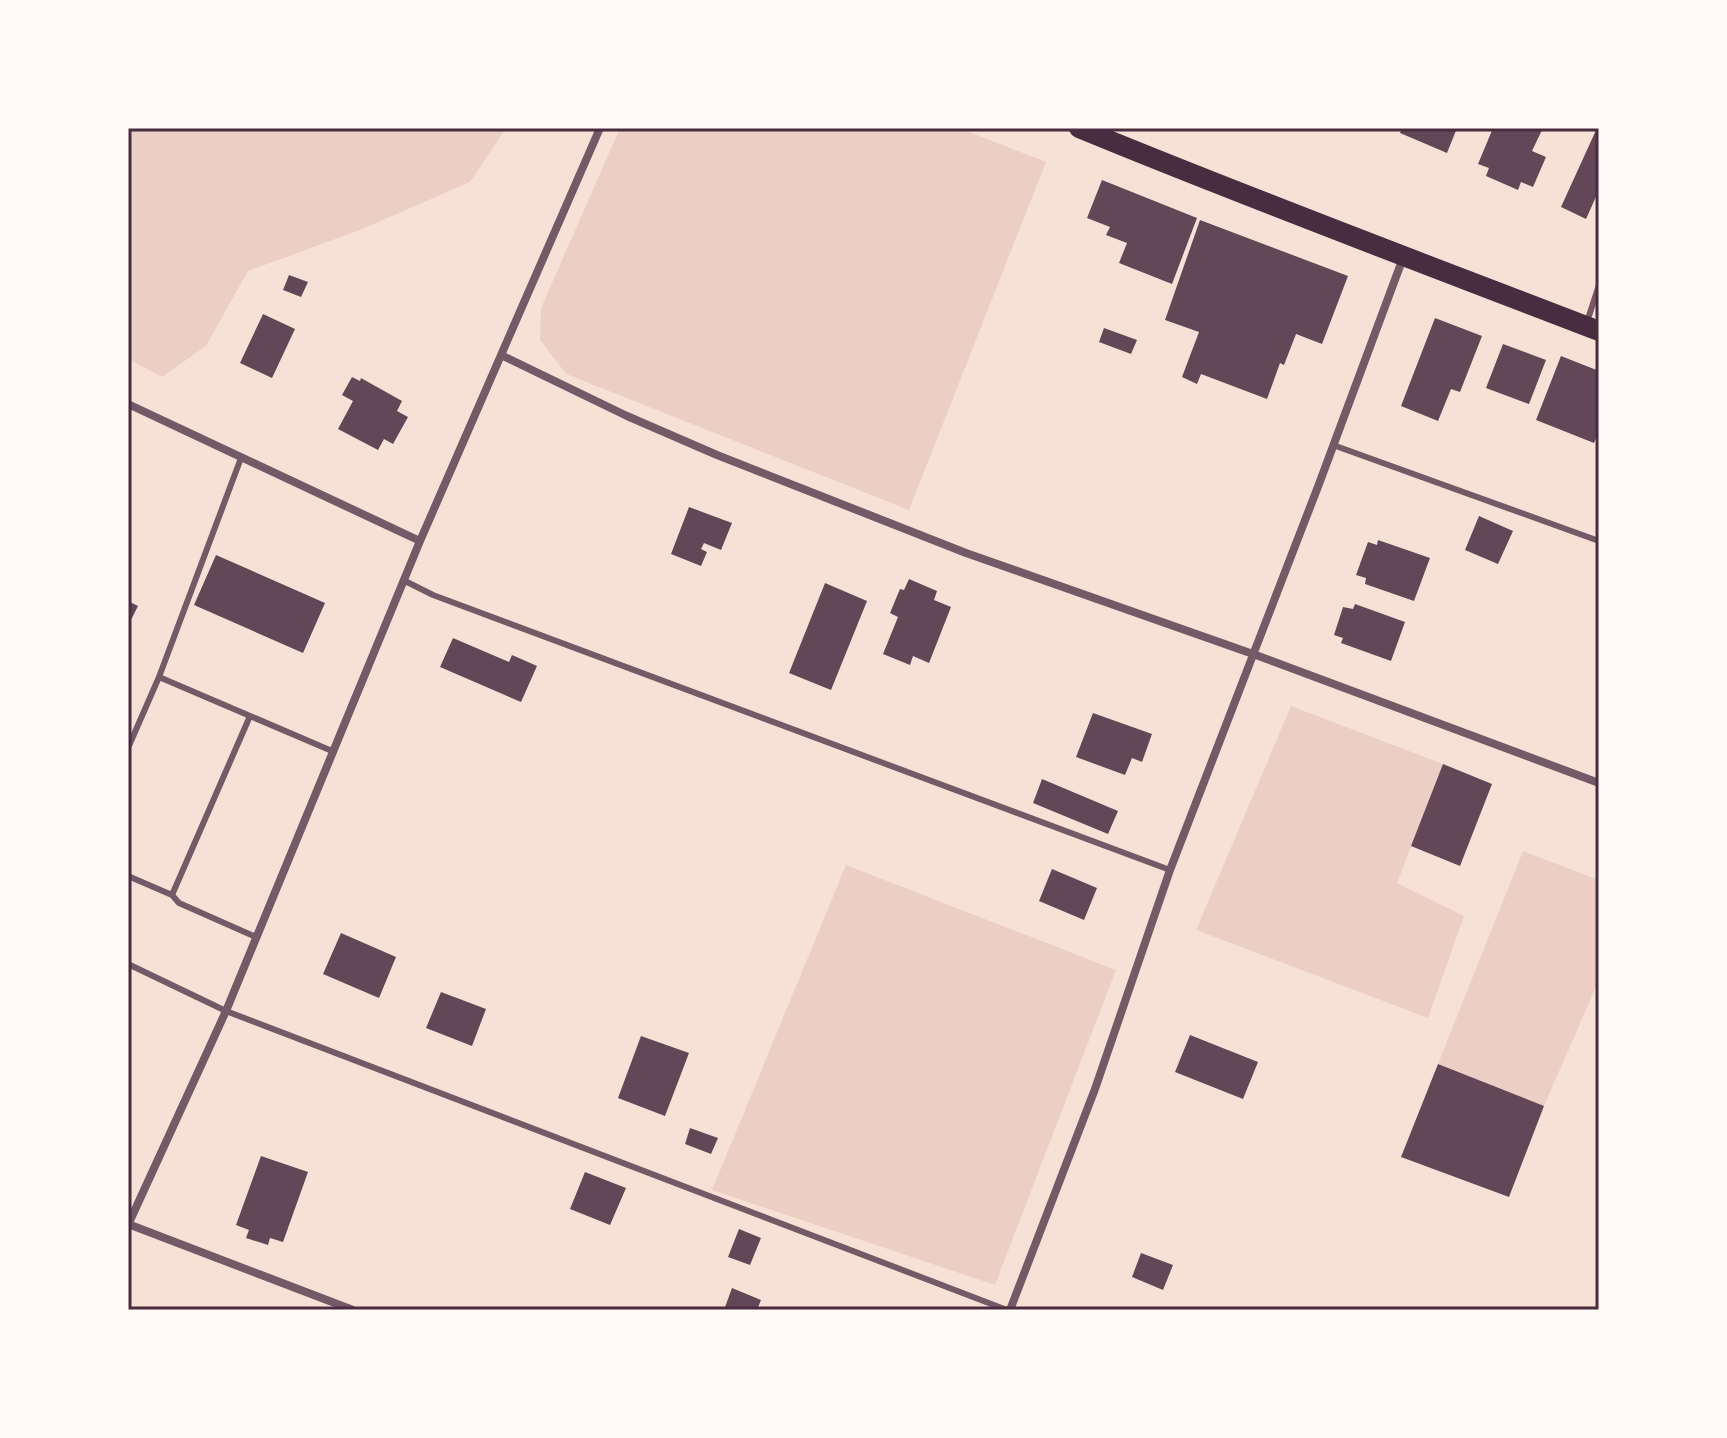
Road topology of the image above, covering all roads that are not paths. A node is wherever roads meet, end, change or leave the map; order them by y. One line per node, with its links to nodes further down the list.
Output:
1 (600, 128): 6 (street)
2 (1079, 128): 3 (main road)
3 (1404, 254): 5 (main road); 8 (street)
4 (1599, 285): 5 (lane)
5 (1592, 328)
6 (501, 355): 10 (street); 13 (street)
7 (128, 404): 9 (street)
8 (1333, 445): 11 (lane); 13 (street)
9 (241, 458): 10 (street); 14 (lane)
10 (420, 541): 12 (street)
11 (1599, 541)
12 (403, 580): 17 (street); 19 (lane)
13 (1253, 654): 18 (street); 19 (street)
14 (159, 677): 15 (lane); 16 (lane)
15 (250, 716): 17 (lane); 21 (lane)
16 (128, 748)
17 (332, 751): 22 (street)
18 (1599, 783)
19 (1170, 870): 27 (street)
20 (128, 876): 21 (lane)
21 (172, 895): 22 (lane)
22 (256, 937): 24 (street)
23 (128, 964): 24 (lane)
24 (226, 1011): 25 (street); 27 (lane)
25 (128, 1225): 26 (street)
26 (353, 1310)
27 (1009, 1310)

